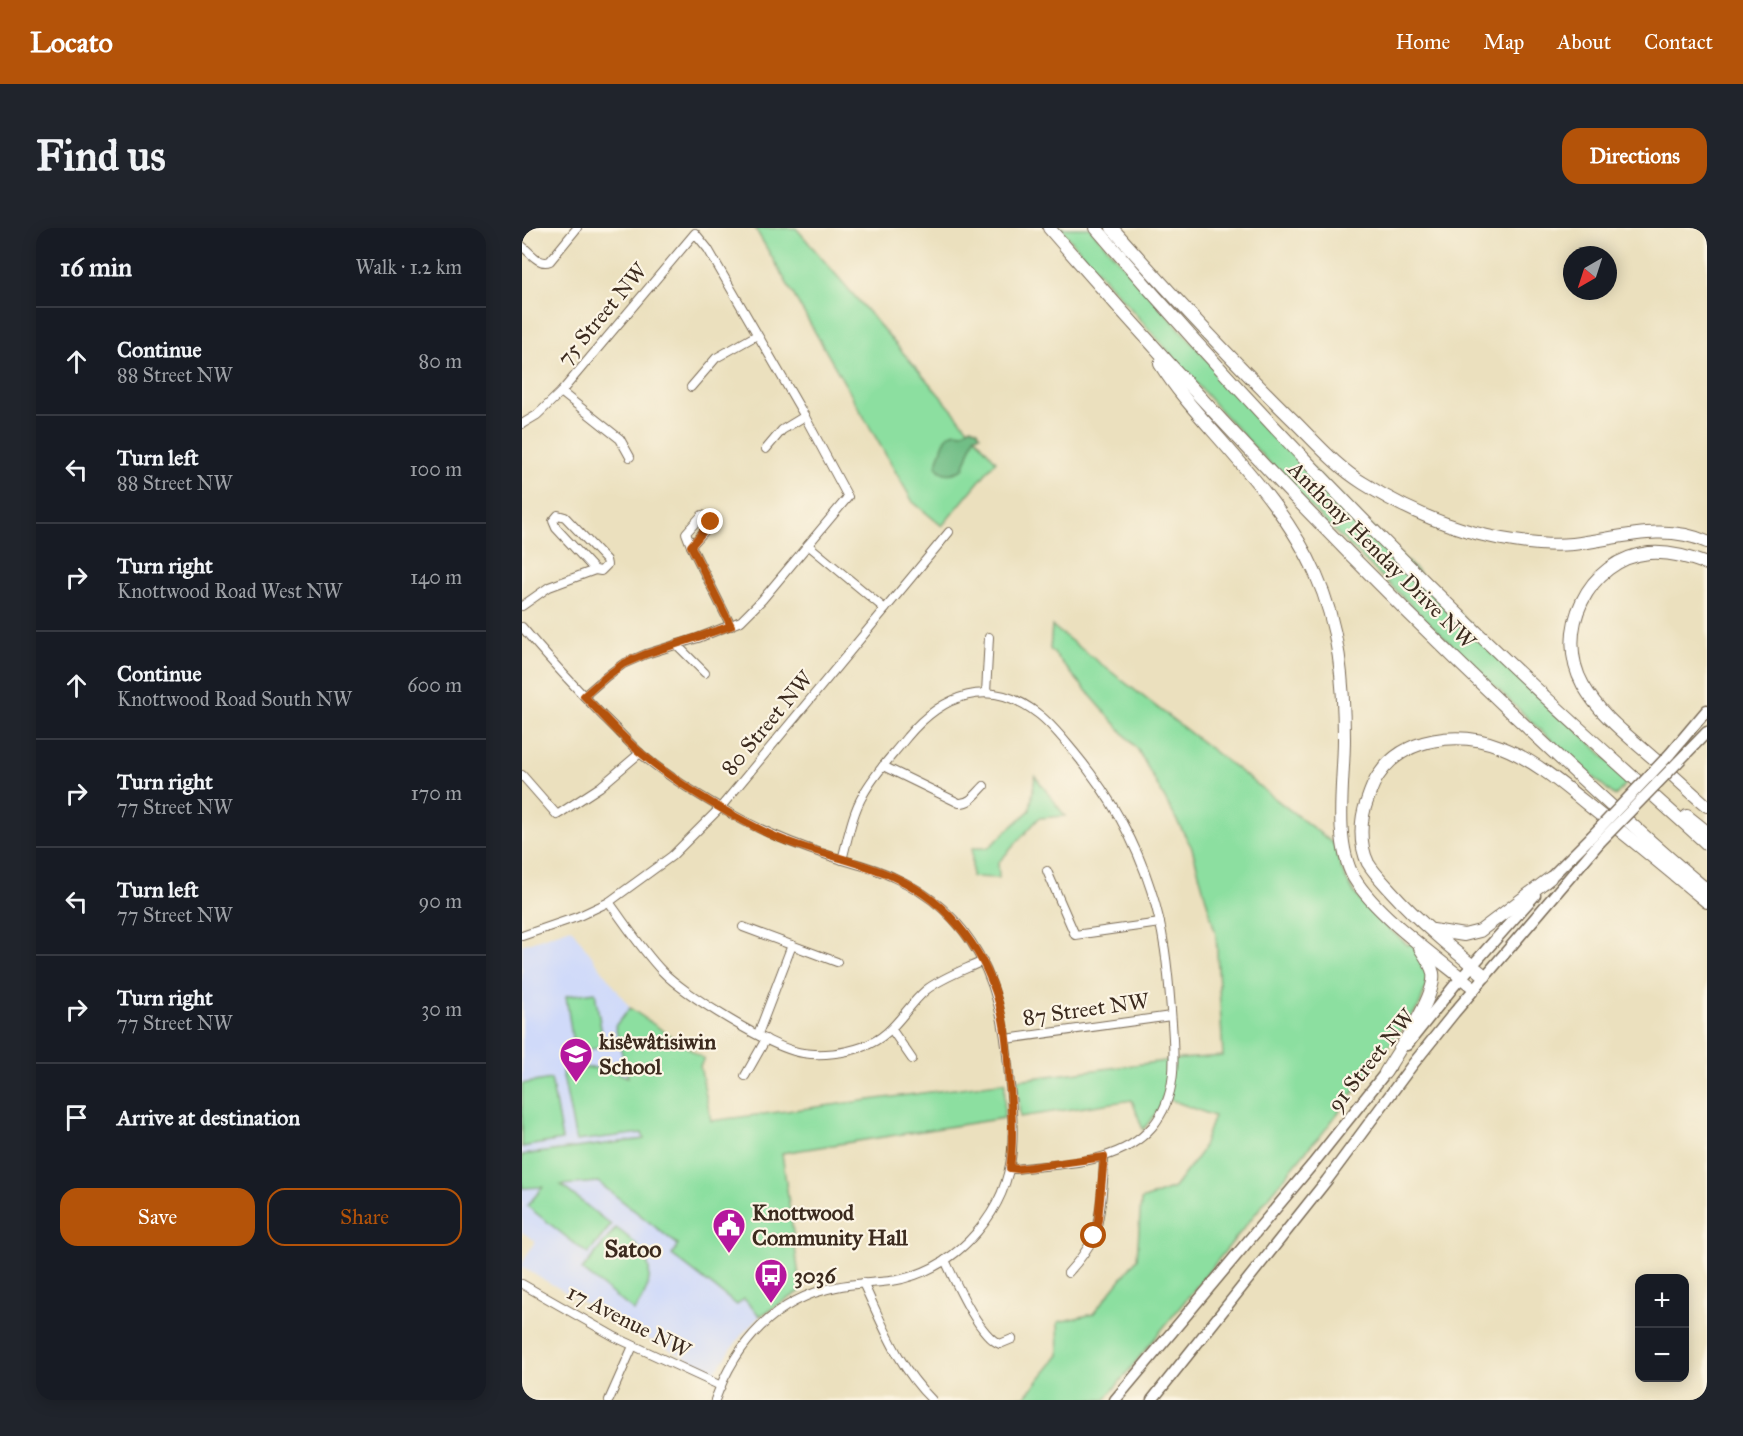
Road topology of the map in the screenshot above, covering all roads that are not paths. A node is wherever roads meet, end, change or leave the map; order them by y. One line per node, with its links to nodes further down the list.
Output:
1 (577, 228): 5 (street)
2 (1049, 228): 7 (highway, Anthony Henday Drive NW)
3 (1096, 228): 33 (highway, Anthony Henday Drive NW)
4 (1112, 228): 15 (highway)
5 (522, 246)
6 (757, 334): 8 (street); 9 (street, 75 Street NW); 10 (street)
7 (1146, 339): 44 (highway, Anthony Henday Drive NW); 49 (highway)
8 (691, 387)
9 (561, 392): 11 (street, 75 Street NW); 13 (street, 75 Street NW)
10 (805, 416): 12 (street); 16 (street)
11 (522, 424)
12 (766, 449)
13 (630, 457)
14 (949, 532): 21 (street, 80 Street NW)
15 (1707, 542)
16 (808, 545): 21 (street); 22 (street)
17 (691, 546): 22 (street)
18 (1707, 564): 36 (highway)
19 (594, 570): 19 (street); 20 (street)
20 (522, 606)
21 (885, 609): 37 (street, 80 Street NW)
22 (731, 626): 25 (street)
23 (522, 627): 28 (street)
24 (989, 637): 27 (street)
25 (676, 644): 26 (street); 28 (street)
26 (705, 673)
27 (986, 693): 32 (street); 47 (street)
28 (584, 696): 31 (street)
29 (1707, 710): 39 (main road, 91 Street NW, bridge)
30 (1707, 732): 39 (main road, 91 Street NW, bridge)
31 (640, 753): 34 (street); 37 (street)
32 (883, 765): 35 (street); 41 (street)
33 (1622, 768): 38 (highway); 40 (highway, Anthony Henday Drive NW)
34 (522, 775)
35 (984, 786)
36 (1707, 806)
37 (720, 808): 41 (street); 45 (street, 80 Street NW)
38 (1707, 832)
39 (1595, 840): 43 (main road, 91 Street NW); 56 (main road, 91 Street NW)
40 (1707, 844)
41 (842, 860): 53 (street)
42 (1047, 871): 47 (street)
43 (1550, 878): 50 (highway); 55 (main road, 91 Street NW)
44 (1707, 890)
45 (609, 902): 51 (street, 80 Street NW); 61 (street)
46 (1707, 902): 50 (highway)
47 (1160, 923): 59 (street)
48 (743, 927): 52 (street)
49 (1401, 927): 57 (highway); 65 (highway)
50 (1429, 929): 55 (highway)
51 (522, 936)
52 (792, 945): 54 (street); 61 (street)
53 (983, 961): 60 (street); 63 (street)
54 (837, 962)
55 (1472, 965): 56 (highway); 57 (main road, 91 Street NW)
56 (1485, 976): 58 (main road, 91 Street NW)
57 (1462, 977): 58 (highway); 65 (main road, 91 Street NW)
58 (1474, 988): 80 (main road, 91 Street NW)
59 (1171, 1016): 63 (street, 87 Street NW); 67 (street)
60 (892, 1030): 62 (street); 64 (street)
61 (758, 1034): 62 (street)
62 (766, 1039): 66 (street)
63 (1006, 1039): 68 (street)
64 (912, 1059)
65 (1385, 1073): 79 (main road, 91 Street NW)
66 (745, 1076)
67 (1104, 1157): 68 (street); 70 (street)
68 (1010, 1168): 69 (street)
69 (945, 1260): 71 (street); 73 (street)
70 (1068, 1273)
71 (863, 1283): 75 (street); 78 (street)
72 (522, 1284): 74 (street, 17 Avenue NW)
73 (1012, 1339)
74 (633, 1346): 75 (street, 17 Avenue NW); 76 (street)
75 (721, 1386): 77 (street)
76 (609, 1400)
77 (715, 1400)
78 (932, 1400)
79 (1116, 1400)
80 (1152, 1400)

